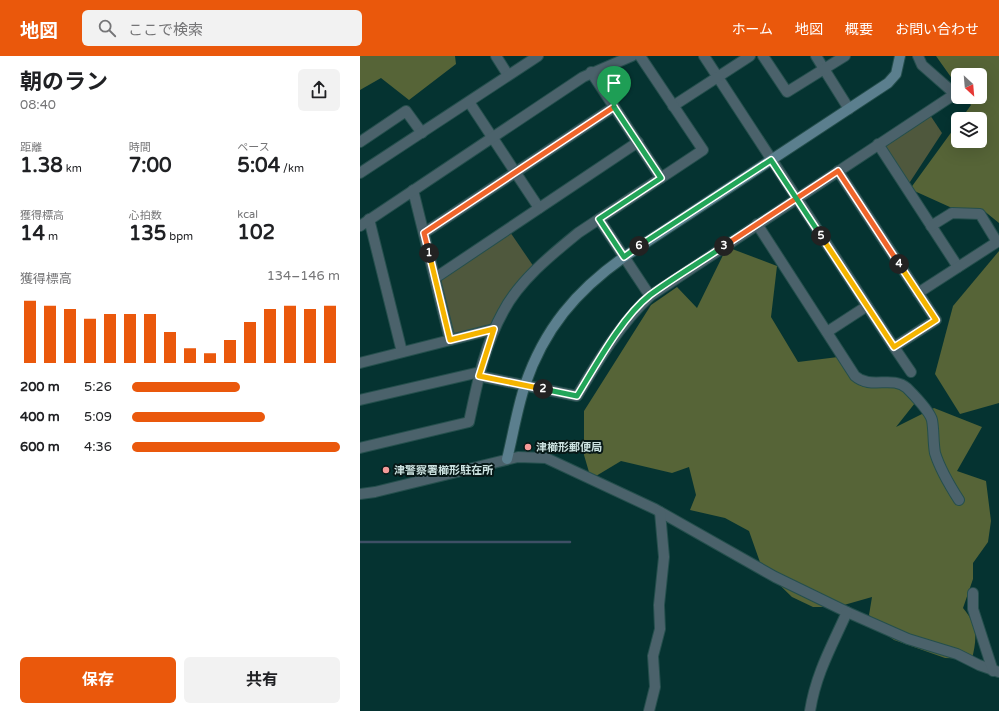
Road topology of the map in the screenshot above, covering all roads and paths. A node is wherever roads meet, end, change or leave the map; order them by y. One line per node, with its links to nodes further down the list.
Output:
1 (496, 56): 14 (street)
2 (538, 56): 14 (street)
3 (632, 56): 13 (street)
4 (640, 56): 17 (street)
5 (704, 56): 15 (street)
6 (750, 56): 15 (street)
7 (763, 56): 12 (street)
8 (816, 56): 12 (street)
9 (845, 56): 12 (street)
10 (900, 56): 19 (street)
11 (918, 56): 24 (street)
12 (824, 70): 19 (street)
13 (591, 72): 18 (street); 21 (street)
14 (508, 75): 16 (street)
15 (718, 77): 17 (street); 25 (street)
16 (469, 102): 20 (street); 21 (street)
17 (673, 106): 29 (street)
18 (614, 107): 23 (street); 28 (street)
19 (849, 109): 25 (street)
20 (422, 133): 22 (street); 27 (street)
21 (492, 137): 28 (street); 30 (street)
22 (360, 142)
23 (638, 142): 29 (street); 32 (street)
24 (878, 144): 26 (street); 37 (street)
25 (771, 160): 31 (street); 39 (street)
26 (838, 171): 31 (street); 42 (street)
27 (360, 173)
28 (515, 173): 32 (street); 38 (street)
29 (661, 178): 34 (street)
30 (413, 190): 33 (street); 38 (street)
31 (797, 198): 35 (street); 44 (street)
32 (539, 208): 41 (street)
33 (369, 219): 36 (street); 49 (street)
34 (599, 219): 39 (street); 45 (street)
35 (757, 224): 43 (street); 46 (street)
36 (360, 226)
37 (931, 226): 40 (street); 40 (street)
38 (424, 233): 41 (street)
39 (624, 257): 43 (street); 53 (street)
40 (958, 267): 42 (street)
41 (435, 278): 47 (street)
42 (918, 293): 48 (street)
43 (650, 296): 53 (street)
44 (867, 306): 46 (street); 48 (street)
45 (494, 329): 47 (street); 52 (street)
46 (827, 332): 58 (street)
47 (450, 340): 49 (street)
48 (894, 347): 51 (street)
49 (402, 352): 50 (street)
50 (360, 363)
51 (911, 372)
52 (479, 374): 53 (street); 54 (street); 55 (street)
53 (525, 386): 56 (street)
54 (361, 397)
55 (360, 448)
56 (507, 459): 57 (street); 59 (street)
57 (360, 494)
58 (959, 500)
59 (660, 512): 61 (street); 63 (street)
60 (973, 592): 62 (street)
61 (847, 612): 62 (street); 64 (street)
62 (996, 671)
63 (649, 711)
64 (810, 711)

